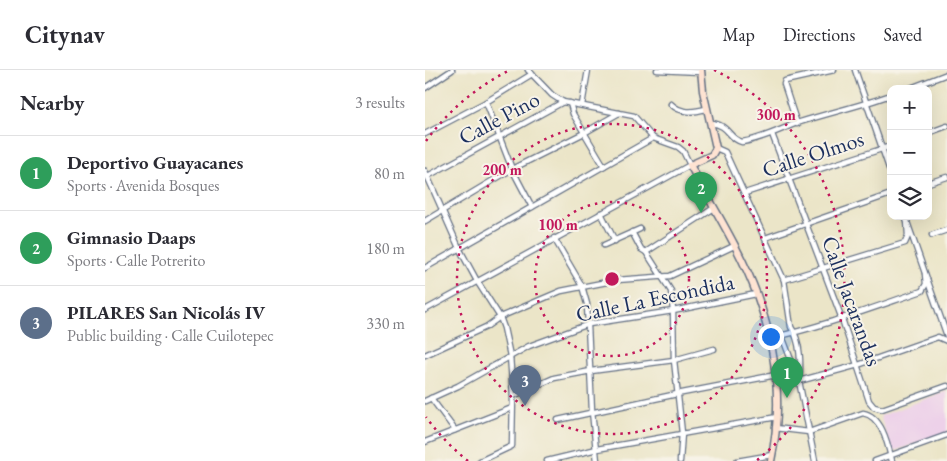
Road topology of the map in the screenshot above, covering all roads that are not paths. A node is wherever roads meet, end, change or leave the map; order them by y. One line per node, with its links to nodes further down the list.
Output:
1 (452, 70): 10 (street)
2 (588, 70): 15 (street)
3 (657, 70): 6 (street)
4 (834, 70): 21 (street)
5 (855, 70): 17 (street)
6 (701, 71): 18 (street)
7 (530, 72): 12 (street); 13 (street)
8 (947, 74): 9 (street)
9 (918, 85)
10 (425, 88)
11 (887, 96): 17 (street)
12 (486, 102): 25 (street); 27 (street)
13 (563, 102): 14 (street); 27 (street, Calle Pino)
14 (569, 102): 15 (street); 24 (street)
15 (582, 104): 19 (street)
16 (671, 104): 18 (street)
17 (866, 104): 21 (street); 31 (street)
18 (706, 110): 20 (street)
19 (619, 113): 24 (street); 28 (street)
20 (711, 123): 26 (street); 30 (street)
21 (797, 124): 26 (street)
22 (947, 126): 23 (street)
23 (932, 132)
24 (584, 133): 34 (street); 35 (street)
25 (425, 134)
26 (772, 134): 38 (street, Calle Jacarandas)
27 (499, 136): 35 (street); 36 (street, Calle Pino)
28 (653, 138): 33 (street); 34 (street)
29 (887, 147): 31 (street, Calle Olmos)
30 (716, 148): 33 (street); 40 (street)
31 (882, 149): 32 (street); 38 (street, Calle Olmos)
32 (887, 163)
33 (690, 165): 43 (street); 45 (street)
34 (603, 166): 42 (street)
35 (512, 169): 42 (street); 44 (street)
36 (426, 175): 44 (street)
37 (947, 177): 39 (street)
38 (789, 178): 40 (street, Calle Olmos); 49 (street, Calle Jacarandas)
39 (932, 181)
40 (745, 193): 55 (street)
41 (887, 195): 49 (street)
42 (531, 207): 59 (street)
43 (714, 208): 58 (street); 60 (street)
44 (442, 212): 48 (street); 59 (street)
45 (601, 213): 54 (street); 56 (street)
46 (906, 220): 62 (street)
47 (907, 220): 63 (street)
48 (425, 221)
49 (807, 224): 55 (street); 62 (street, Calle Jacarandas)
50 (640, 228): 52 (street)
51 (947, 230): 53 (street)
52 (632, 232): 56 (street); 60 (street)
53 (932, 235)
54 (554, 238): 66 (street); 67 (street)
55 (765, 238): 65 (street)
56 (615, 240): 57 (street)
57 (604, 245)
58 (734, 246): 64 (street); 68 (street)
59 (459, 248): 61 (street); 66 (street)
60 (647, 252): 64 (street)
61 (425, 268)
62 (823, 268): 65 (street); 72 (street, Calle Jacarandas)
63 (925, 274): 72 (street); 73 (street)
64 (663, 277): 67 (street); 70 (street)
65 (784, 280): 76 (street)
66 (477, 281): 69 (street); 71 (street)
67 (582, 286): 71 (street); 74 (street)
68 (757, 294): 70 (street, Calle La Escondida); 79 (street)
69 (425, 310)
70 (673, 310): 74 (street, Calle La Escondida); 84 (street)
71 (500, 317): 82 (street); 83 (street)
72 (842, 319): 76 (street); 85 (street, Calle Jacarandas)
73 (942, 322): 75 (street); 78 (street)
74 (589, 324): 83 (street, Calle La Escondida); 86 (street)
75 (947, 325)
76 (795, 333): 77 (street); 88 (street)
77 (782, 336): 79 (street); 88 (street)
78 (947, 336)
79 (770, 338): 87 (street)
80 (947, 342): 85 (street)
81 (714, 349): 84 (street)
82 (425, 355)
83 (510, 356): 91 (street); 92 (street, Calle La Escondida)
84 (674, 360): 86 (street); 90 (street)
85 (857, 365): 88 (street); 89 (street, Calle Jacarandas)
86 (591, 371): 91 (street); 95 (street)
87 (776, 375): 90 (street); 96 (street)
88 (799, 381): 100 (street)
89 (947, 386)
90 (677, 394): 95 (street); 101 (street)
91 (513, 396): 94 (street)
92 (431, 398): 93 (street, Calle La Escondida); 99 (street)
93 (425, 401)
94 (512, 408): 99 (street); 107 (street)
95 (592, 411): 97 (street); 104 (street)
96 (777, 416): 98 (street); 101 (street)
97 (558, 420)
98 (775, 428): 100 (street); 106 (street)
99 (455, 430): 103 (street)
100 (809, 432): 105 (street); 112 (street)
101 (682, 433): 104 (street); 110 (street)
102 (947, 435): 105 (street)
103 (425, 442)
104 (597, 449): 108 (street); 109 (street)
105 (891, 455): 113 (street); 114 (street)
106 (772, 458): 111 (street)
107 (480, 461)
108 (547, 461)
109 (597, 461)
110 (680, 461)
111 (737, 461)
112 (815, 461)
113 (875, 461)
114 (893, 461)

